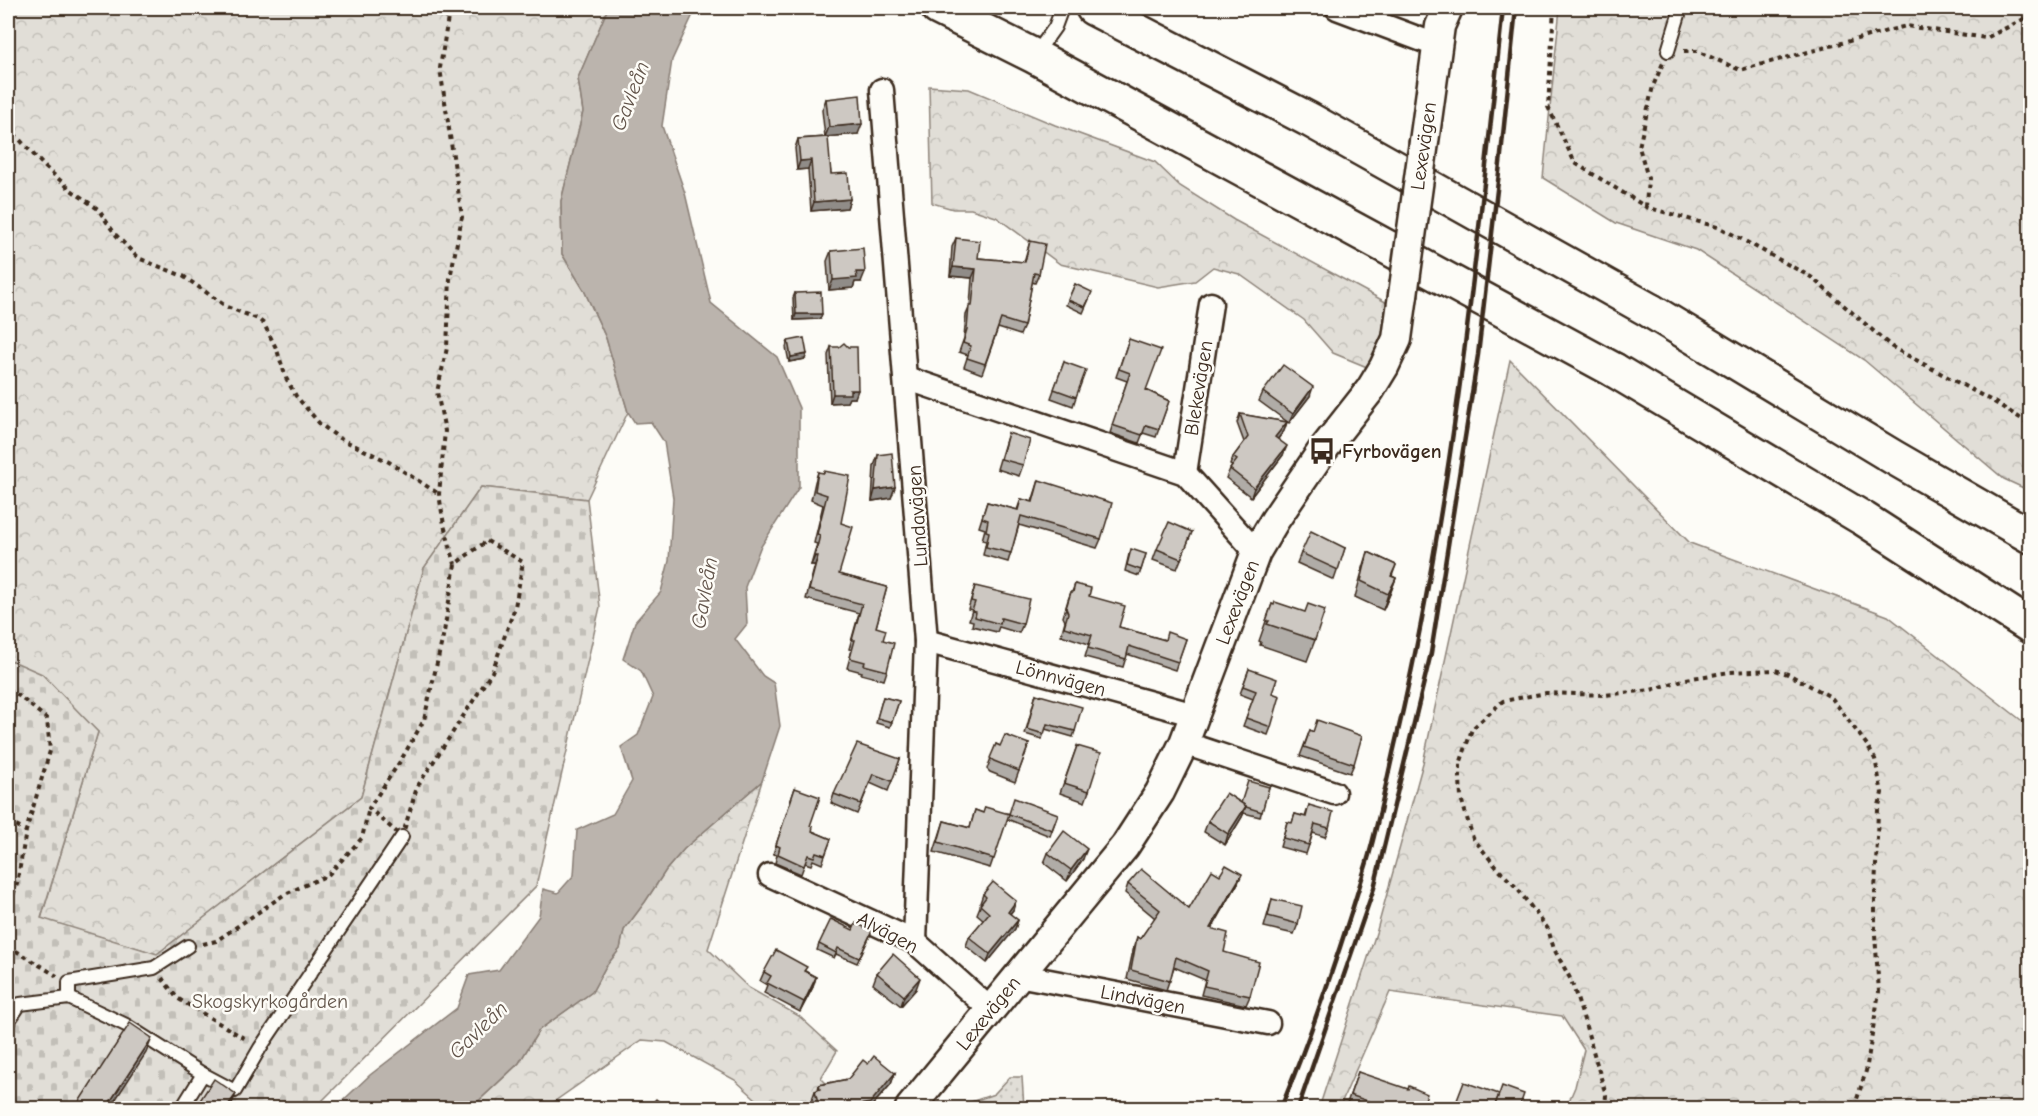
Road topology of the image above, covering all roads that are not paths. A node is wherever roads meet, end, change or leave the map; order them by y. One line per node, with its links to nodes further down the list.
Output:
1 (938, 8): 9 (highway)
2 (1062, 8): 9 (lane)
3 (1093, 8): 13 (highway)
4 (1337, 8): 7 (street)
5 (1448, 8): 7 (street, Lexevägen)
6 (1681, 8): 8 (lane)
7 (1438, 42): 16 (street, Lexevägen, bridge)
8 (1668, 51)
9 (1034, 56): 18 (highway)
10 (882, 90): 12 (street, Lundavägen)
11 (1211, 304): 14 (street, Blekevägen)
12 (906, 378): 14 (street); 19 (street, Lundavägen)
13 (1893, 457): 15 (highway); 17 (highway)
14 (1185, 473): 16 (street)
15 (2031, 536)
16 (1256, 552): 20 (street, Lexevägen)
17 (2031, 553)
18 (2031, 626)
19 (926, 641): 20 (street, Lönnvägen); 25 (street, Lundavägen)
20 (1195, 715): 21 (street, Lexevägen)
21 (1184, 743): 22 (street); 27 (street, Lexevägen)
22 (1334, 793)
23 (402, 837): 32 (lane)
24 (770, 875): 25 (street, Alvägen)
25 (915, 942): 29 (street, Alvägen)
26 (188, 946): 28 (lane)
27 (1018, 975): 29 (street, Lexevägen); 31 (street, Lindvägen)
28 (69, 998): 30 (lane); 32 (lane)
29 (991, 1010): 34 (street, Lexevägen)
30 (8, 1022)
31 (1268, 1023)
32 (203, 1074): 33 (lane)
33 (182, 1108)
34 (910, 1108)

